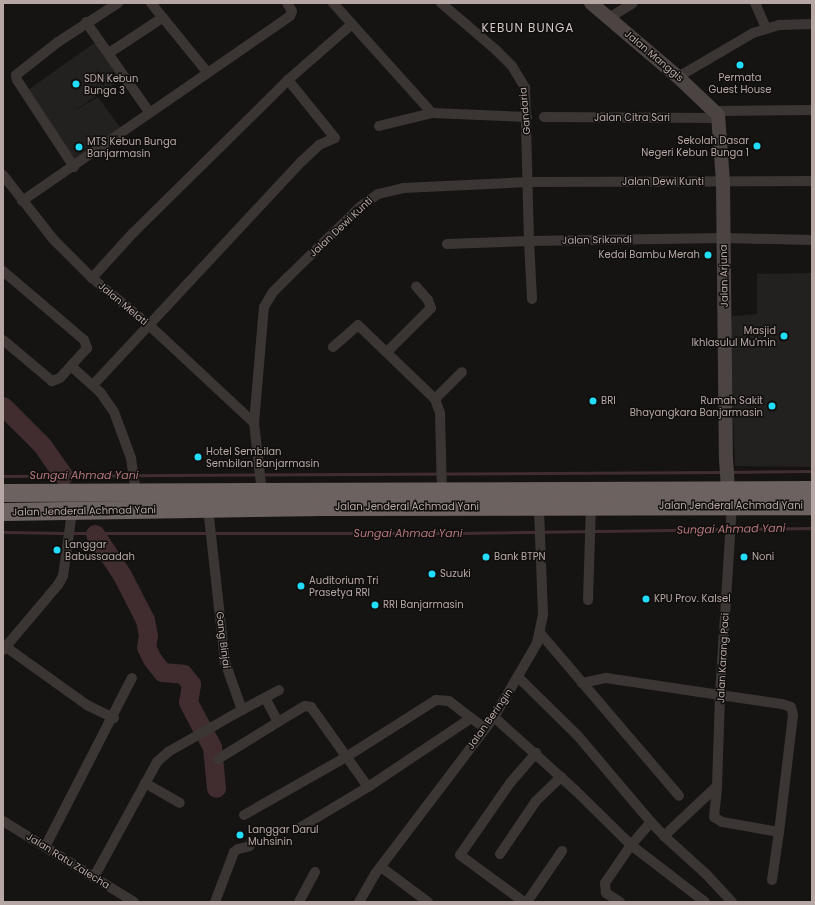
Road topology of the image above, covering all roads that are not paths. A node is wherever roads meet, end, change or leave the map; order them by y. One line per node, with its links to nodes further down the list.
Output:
1 (151, 3): 9 (street)
2 (287, 3): 16 (street)
3 (333, 3): 12 (street)
4 (441, 3): 23 (street, Gandaria)
5 (591, 3): 10 (street, Jalan Manggis)
6 (633, 3): 10 (street)
7 (755, 3): 14 (street)
8 (115, 4): 11 (street)
9 (162, 18): 15 (street); 16 (street)
10 (609, 18): 17 (street, Jalan Manggis)
11 (86, 22): 15 (street); 26 (street)
12 (352, 24): 18 (street); 21 (street)
13 (812, 24): 14 (street)
14 (766, 28): 17 (street)
15 (108, 53): 20 (street)
16 (207, 72): 20 (street)
17 (678, 77): 22 (street, Jalan Manggis)
18 (288, 80): 37 (street); 40 (street)
19 (812, 110): 22 (street, Jalan Citra Sari)
20 (150, 113): 26 (street)
21 (432, 113): 23 (street); 25 (street)
22 (718, 114): 24 (street, Jalan Citra Sari); 30 (street, Jalan Arjuna)
23 (527, 117): 29 (street, Gandaria)
24 (544, 117)
25 (379, 126)
26 (74, 167): 31 (street)
27 (3, 175): 31 (street, Jalan Melati)
28 (812, 181): 30 (street, Jalan Dewi Kunti)
29 (528, 182): 30 (street, Jalan Dewi Kunti); 34 (street); 48 (street, Jalan Dewi Kunti)
30 (723, 182): 32 (street, Jalan Arjuna)
31 (22, 201): 37 (street, Jalan Melati)
32 (724, 238): 33 (street, Jalan Srikandi); 34 (street, Jalan Srikandi); 53 (street, Jalan Arjuna)
33 (812, 240)
34 (529, 241): 35 (street, Jalan Srikandi); 39 (street)
35 (448, 244)
36 (3, 271): 44 (street)
37 (92, 278): 40 (street, Jalan Melati)
38 (416, 286): 43 (street)
39 (532, 299)
40 (149, 325): 46 (street); 48 (street, Jalan Melati)
41 (3, 340): 44 (street)
42 (333, 347): 43 (street)
43 (387, 352): 47 (street)
44 (71, 366): 46 (street)
45 (462, 372): 47 (street)
46 (94, 384): 49 (street)
47 (436, 399): 51 (street)
48 (254, 423): 50 (street, Jalan Dewi Kunti)
49 (135, 482): 50 (highway, Jalan Jenderal Achmad Yani); 52 (highway, Jalan Jenderal Achmad Yani)
50 (261, 487): 51 (highway, Jalan Jenderal Achmad Yani)
51 (444, 488): 53 (highway, Jalan Jenderal Achmad Yani); 55 (highway, Jalan Jenderal Achmad Yani); 56 (highway, Jalan Jenderal Achmad Yani)
52 (3, 493)
53 (730, 498): 54 (highway, Jalan Jenderal Achmad Yani); 59 (highway, Jalan Jenderal Achmad Yani); 67 (street, Jalan Karang Paci)
54 (810, 498)
55 (539, 508): 59 (highway, Jalan Jenderal Achmad Yani); 61 (street, Jalan Beringin)
56 (208, 509): 58 (highway, Jalan Jenderal Achmad Yani); 69 (street, Gang Binjai)
57 (3, 512): 58 (highway, Jalan Jenderal Achmad Yani)
58 (72, 512): 62 (street)
59 (591, 513): 60 (street)
60 (588, 600)
61 (540, 633): 63 (street, Jalan Beringin); 65 (street)
62 (4, 649): 71 (street)
63 (518, 677): 70 (street, Jalan Beringin); 86 (street)
64 (132, 678): 71 (street)
65 (582, 683): 67 (street); 82 (street)
66 (279, 690): 68 (street)
67 (720, 695): 80 (street, Jalan Karang Paci); 88 (street)
68 (265, 698): 69 (street); 73 (street)
69 (242, 710): 79 (street)
70 (494, 717): 74 (street, Jalan Beringin); 75 (street)
71 (114, 718): 92 (street)
72 (471, 718): 74 (street); 76 (street); 81 (street)
73 (278, 722): 76 (street); 77 (street)
74 (486, 728): 95 (street, Jalan Beringin)
75 (536, 754): 78 (street); 104 (street)
76 (346, 758): 81 (street); 84 (street)
77 (218, 759)
78 (561, 777): 90 (street); 94 (street)
79 (145, 783): 83 (street); 97 (street)
80 (717, 786): 88 (street, Jalan Karang Paci); 89 (street)
81 (368, 787): 87 (street)
82 (680, 796)
83 (180, 802)
84 (244, 815)
85 (3, 821): 92 (street, Jalan Ratu Zalecha)
86 (651, 822): 89 (street); 90 (street)
87 (301, 827)
88 (779, 832): 98 (street)
89 (664, 836): 107 (street)
90 (631, 845): 105 (street); 106 (street)
91 (250, 846): 100 (street)
92 (45, 847): 97 (street, Jalan Ratu Zalecha)
93 (562, 850): 104 (street)
94 (500, 854)
95 (381, 866): 102 (street, Jalan Beringin); 103 (street)
96 (315, 872): 101 (street)
97 (94, 877): 99 (street, Jalan Ratu Zalecha)
98 (772, 880)
99 (127, 900)
100 (215, 902)
101 (299, 902)
102 (359, 902)
103 (428, 902)
104 (525, 902)
105 (620, 902)
106 (704, 902)
107 (732, 902)

